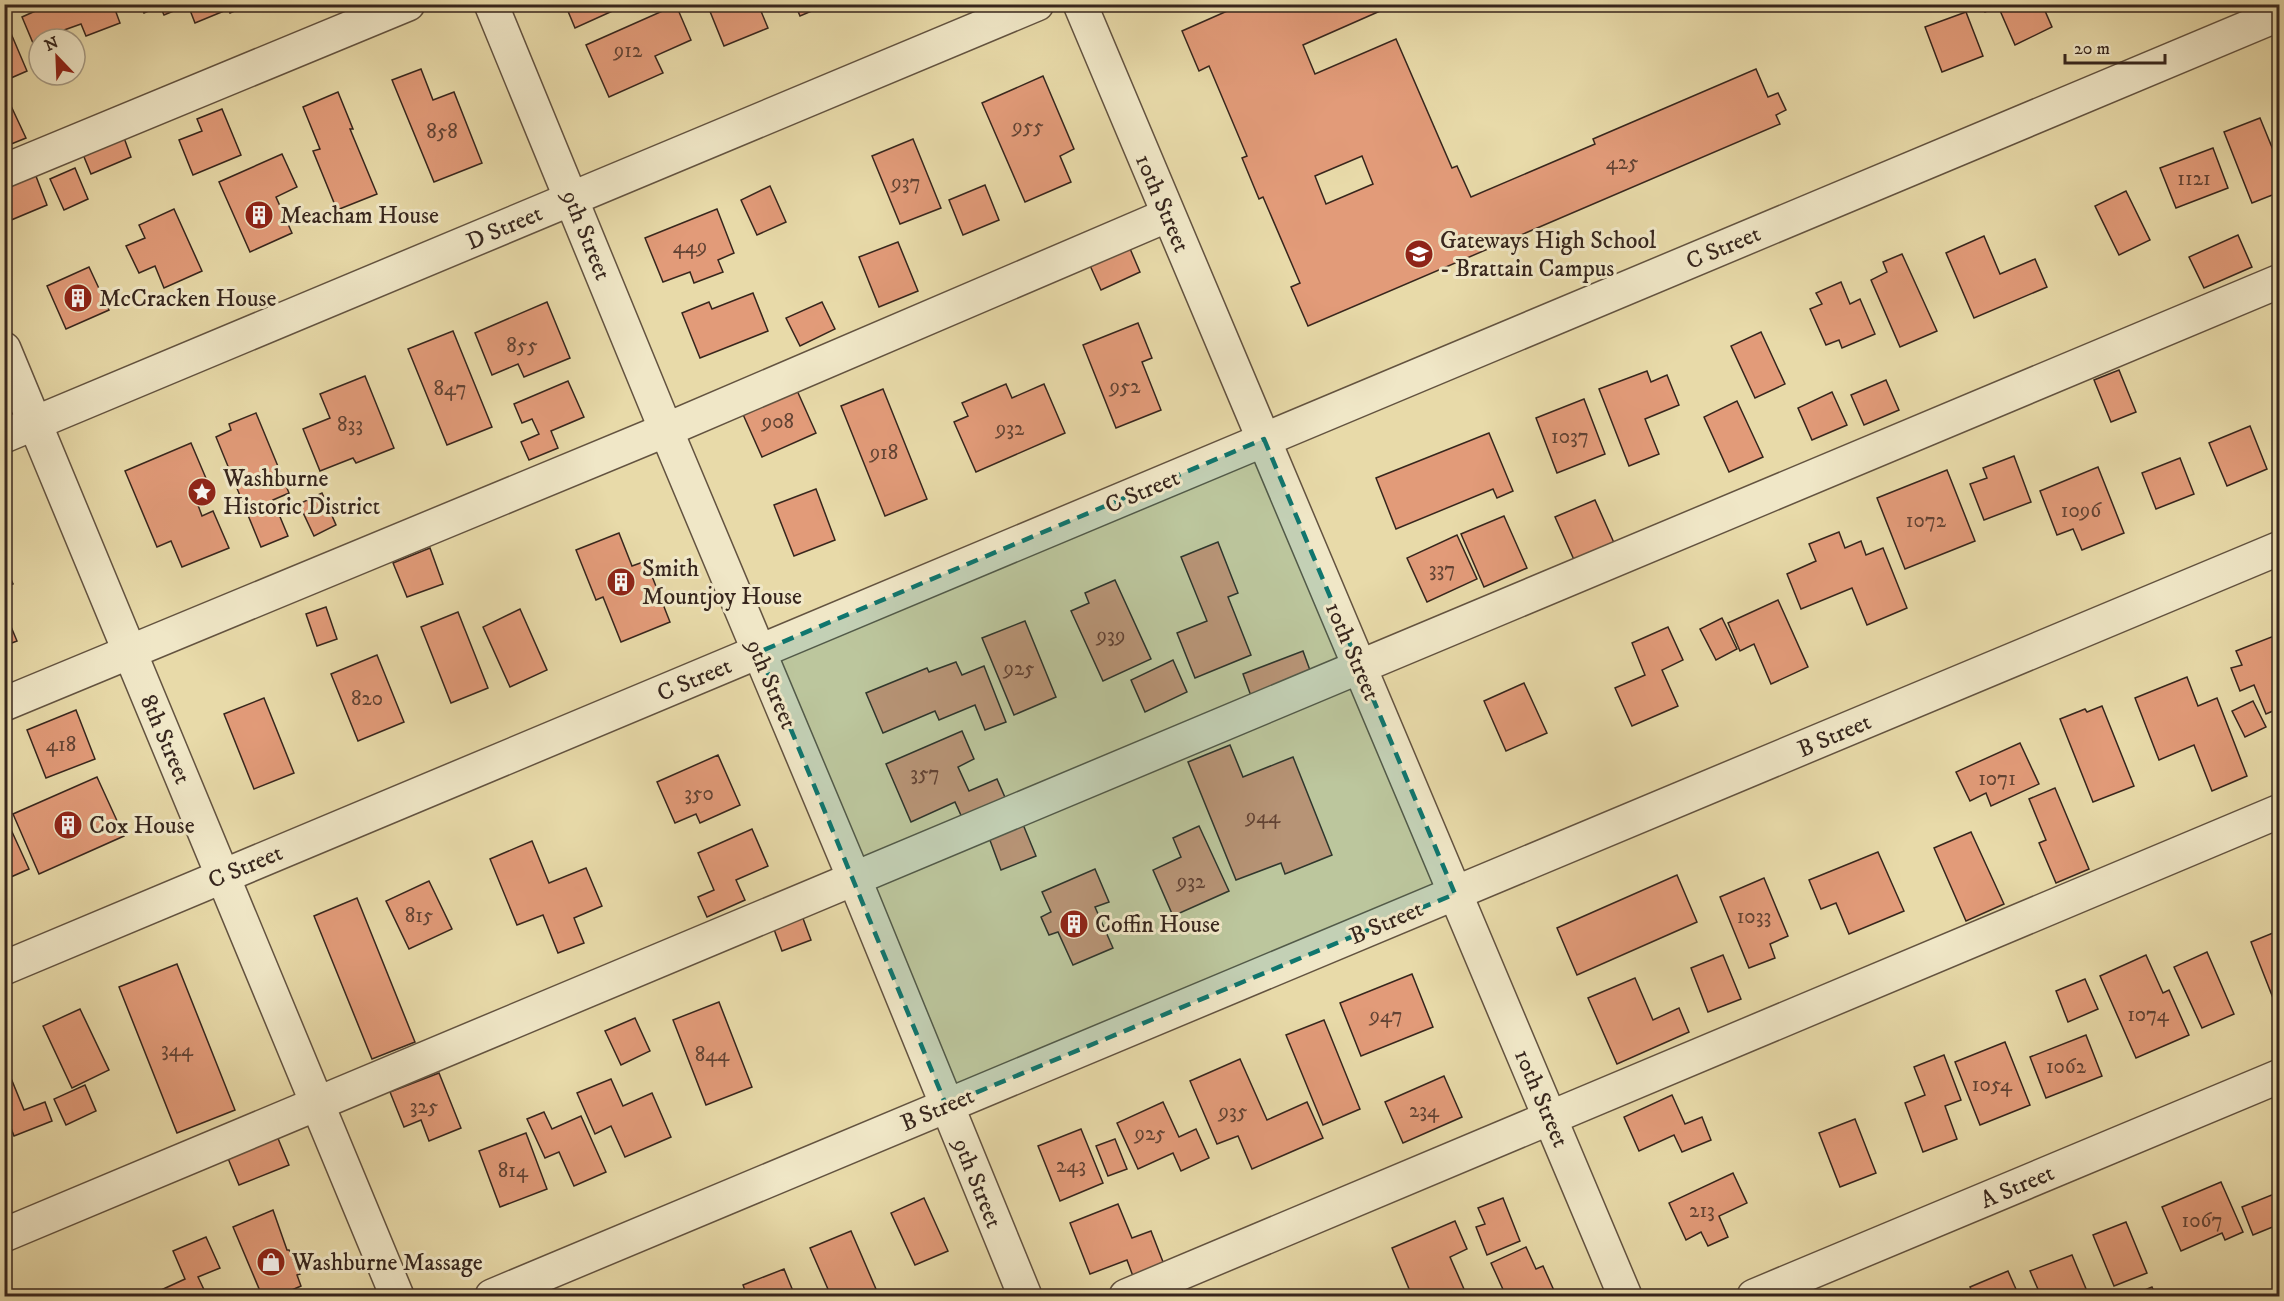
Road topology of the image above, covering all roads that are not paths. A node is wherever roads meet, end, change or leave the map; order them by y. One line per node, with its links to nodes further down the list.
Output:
1 (408, 4): 6 (street)
2 (491, 4): 7 (street, 9th Street)
3 (1037, 4): 7 (street, D Street)
4 (1080, 4): 8 (street, 10th Street)
5 (2280, 14): 14 (street, C Street)
6 (4, 171)
7 (572, 198): 11 (street, D Street); 12 (street, 9th Street)
8 (1168, 215): 12 (street); 14 (street, 10th Street)
9 (2280, 281): 18 (street)
10 (4, 349): 11 (street, 8th Street)
11 (35, 423): 13 (street, D Street); 16 (street, 8th Street)
12 (666, 430): 16 (street); 17 (street, 9th Street)
13 (4, 436)
14 (1264, 439): 17 (street, C Street); 18 (street, 10th Street)
15 (2280, 548): 23 (street, B Street)
16 (130, 652): 19 (street); 21 (street, 8th Street)
17 (759, 652): 21 (street, C Street); 22 (street, 9th Street)
18 (1359, 666): 22 (street); 23 (street, 10th Street)
19 (4, 704)
20 (2280, 811): 28 (street)
21 (223, 876): 24 (street, C Street); 26 (street, 8th Street)
22 (854, 878): 26 (street); 27 (street, 9th Street)
23 (1455, 894): 27 (street, B Street); 28 (street, 10th Street)
24 (4, 968)
25 (2280, 1076): 35 (street, A Street)
26 (316, 1105): 29 (street); 30 (street, 8th Street)
27 (946, 1105): 31 (street, B Street); 32 (street, 9th Street)
28 (1551, 1119): 33 (street); 34 (street, 10th Street)
29 (4, 1235)
30 (397, 1296)
31 (492, 1296)
32 (1025, 1296)
33 (1126, 1296)
34 (1625, 1296)
35 (1754, 1296)

